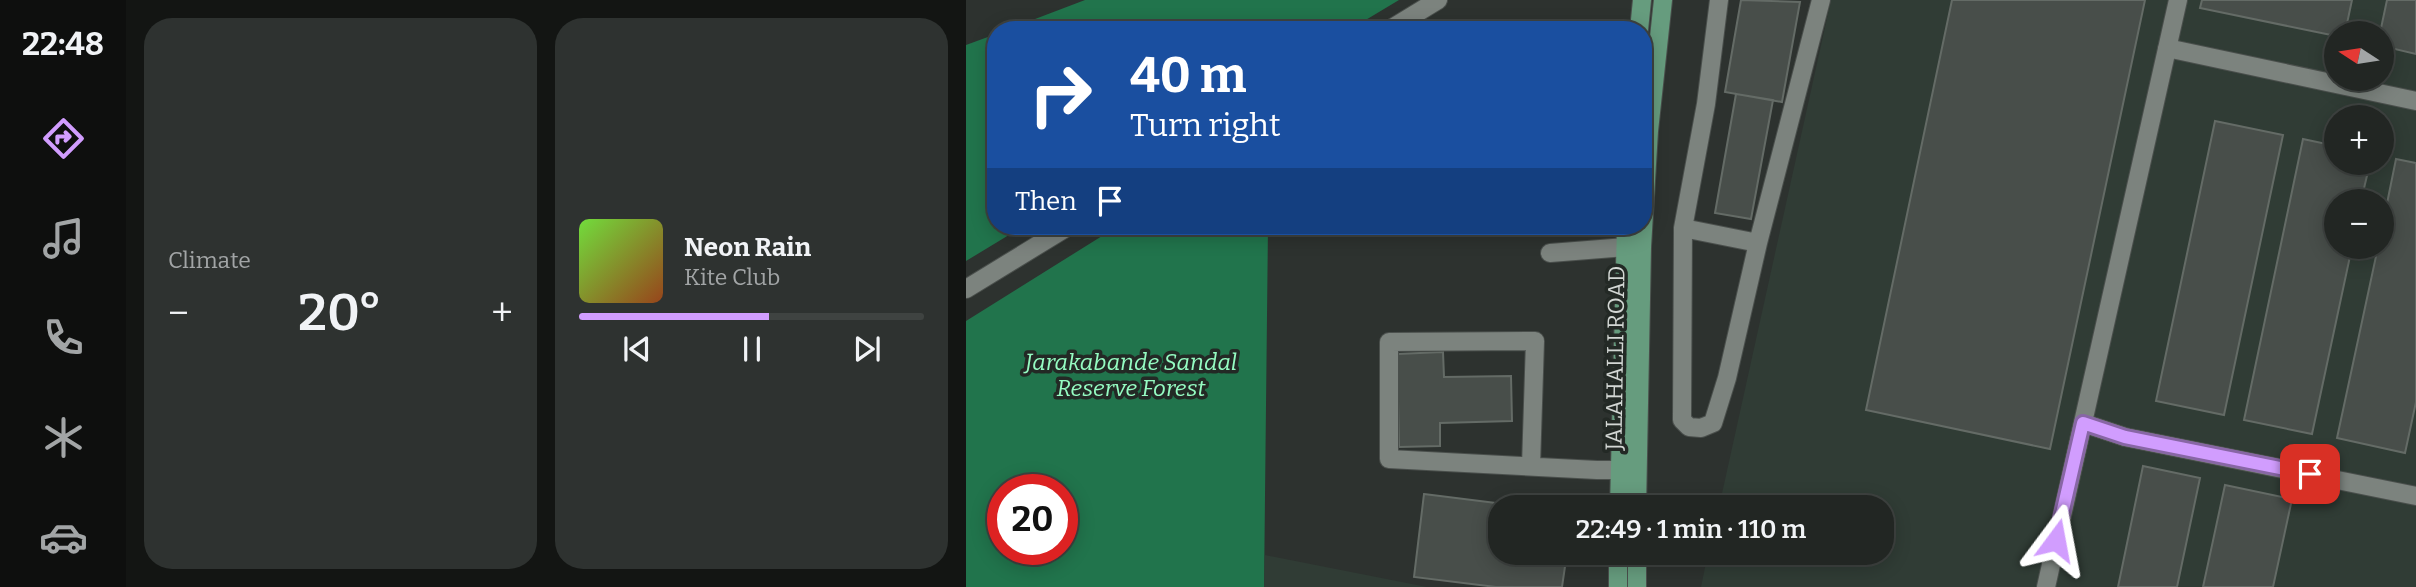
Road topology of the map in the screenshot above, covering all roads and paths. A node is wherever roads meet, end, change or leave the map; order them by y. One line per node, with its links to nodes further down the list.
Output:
1 (1438, 0): 7 (street)
2 (1642, 0): 8 (main road)
3 (1663, 0): 11 (main road, JALAHALLI ROAD)
4 (1719, 0): 12 (street)
5 (1821, 0): 16 (street)
6 (2178, 0): 9 (street)
7 (1404, 21)
8 (1640, 21)
9 (2167, 48): 10 (street); 20 (street)
10 (2416, 101)
11 (1652, 102)
12 (1683, 228): 16 (street); 16 (street)
13 (1054, 235): 19 (street)
14 (1626, 235): 17 (main road)
15 (1643, 235): 22 (main road, JALAHALLI ROAD)
16 (1758, 243)
17 (1626, 247): 18 (street); 22 (main road)
18 (1550, 253)
19 (966, 289)
20 (2083, 423): 25 (street); 30 (street)
21 (1531, 466): 21 (street); 22 (street)
22 (1628, 470): 23 (main road); 24 (main road, JALAHALLI ROAD)
23 (1622, 495)
24 (1633, 495)
25 (2416, 496)
26 (1618, 565): 28 (main road)
27 (1637, 565): 29 (main road)
28 (1618, 587)
29 (1637, 587)
30 (2046, 587)

